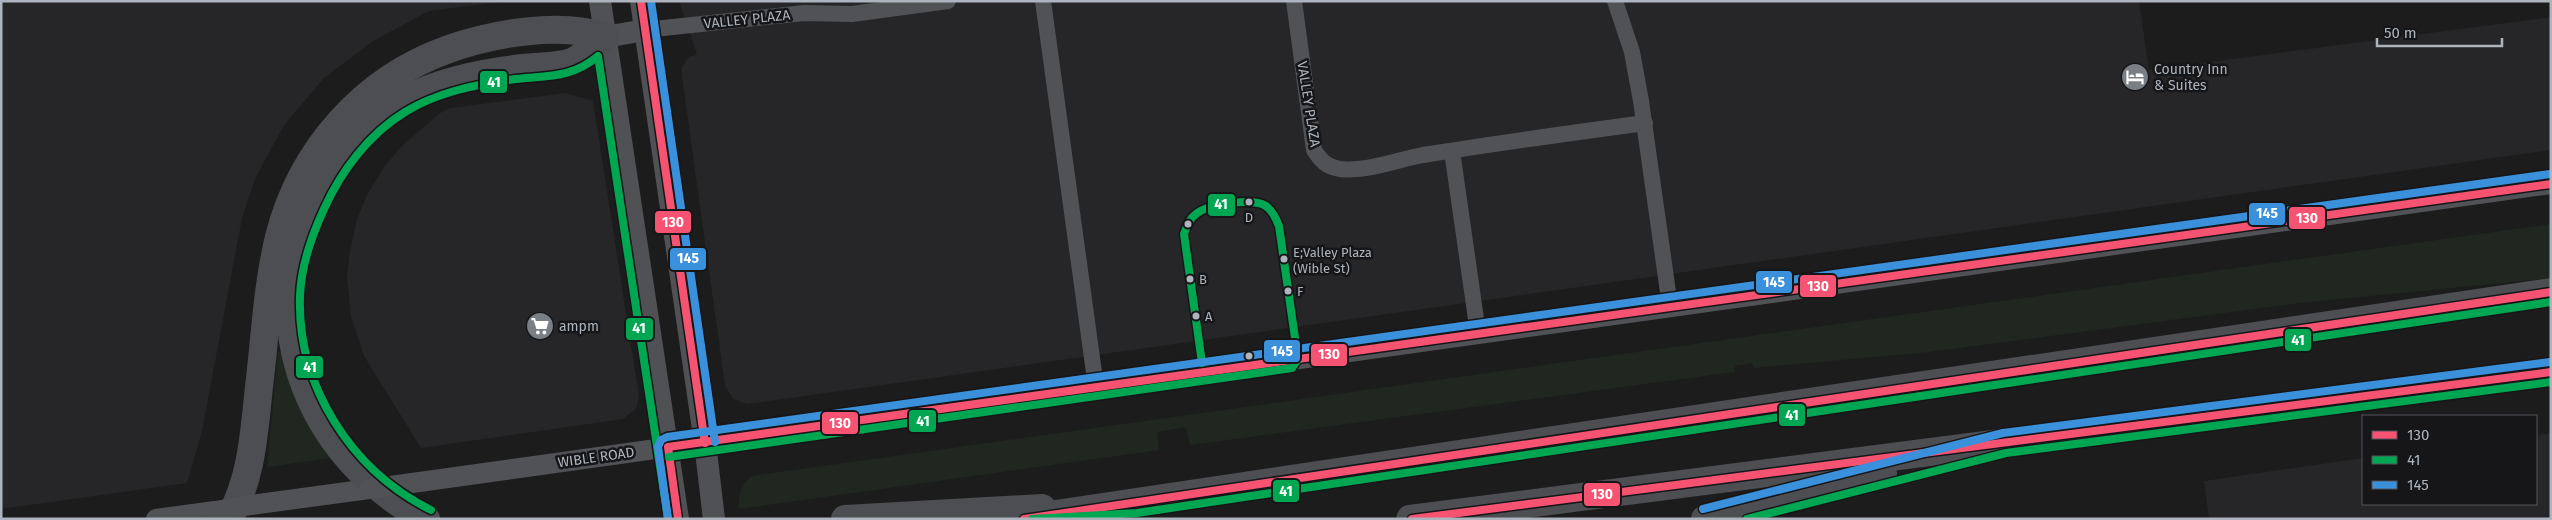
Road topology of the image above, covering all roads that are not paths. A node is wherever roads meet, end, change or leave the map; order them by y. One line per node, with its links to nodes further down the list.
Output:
1 (600, 1): 8 (main road)
2 (641, 1): 7 (main road)
3 (948, 1): 7 (street, VALLEY PLAZA)
4 (1043, 1): 16 (street)
5 (1294, 1): 10 (street, VALLEY PLAZA)
6 (1615, 1): 9 (street)
7 (645, 30): 8 (main road, VALLEY PLAZA); 17 (main road)
8 (605, 38): 19 (main road); 22 (highway); 24 (highway)
9 (1645, 123): 10 (street, VALLEY PLAZA); 13 (street)
10 (1452, 150): 14 (street)
11 (2551, 184): 13 (street, WIBLE ROAD)
12 (2551, 292): 20 (highway)
13 (1670, 306): 14 (street, WIBLE ROAD)
14 (1478, 333): 16 (street, WIBLE ROAD)
15 (2551, 372): 18 (highway)
16 (1096, 387): 17 (street, WIBLE ROAD)
17 (706, 443): 19 (street, WIBLE ROAD); 25 (main road)
18 (2004, 443): 28 (highway); 29 (highway)
19 (668, 447): 21 (main road); 22 (street, WIBLE ROAD, bridge)
20 (1136, 503): 26 (highway); 27 (highway)
21 (677, 510)
22 (232, 512): 23 (street, WIBLE ROAD)
23 (156, 519)
24 (426, 519)
25 (714, 519)
26 (844, 519)
27 (1022, 519)
28 (1410, 519)
29 (1705, 519)

